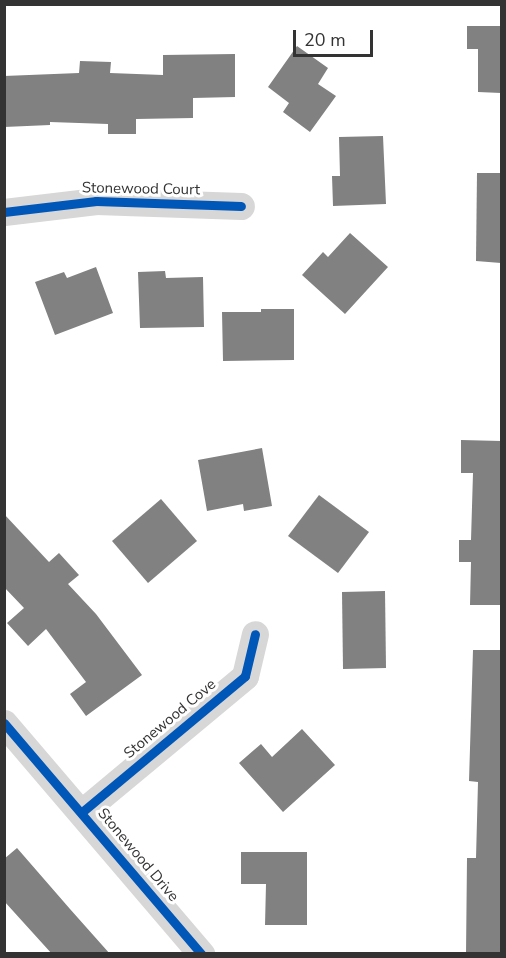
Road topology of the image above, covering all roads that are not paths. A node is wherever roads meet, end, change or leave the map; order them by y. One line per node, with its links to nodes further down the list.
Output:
1 (241, 206): 2 (street, Stonewood Court)
2 (4, 212)
3 (255, 634): 5 (street, Stonewood Cove)
4 (4, 723): 5 (street, Stonewood Drive)
5 (82, 812): 6 (street, Stonewood Drive)
6 (201, 954)

